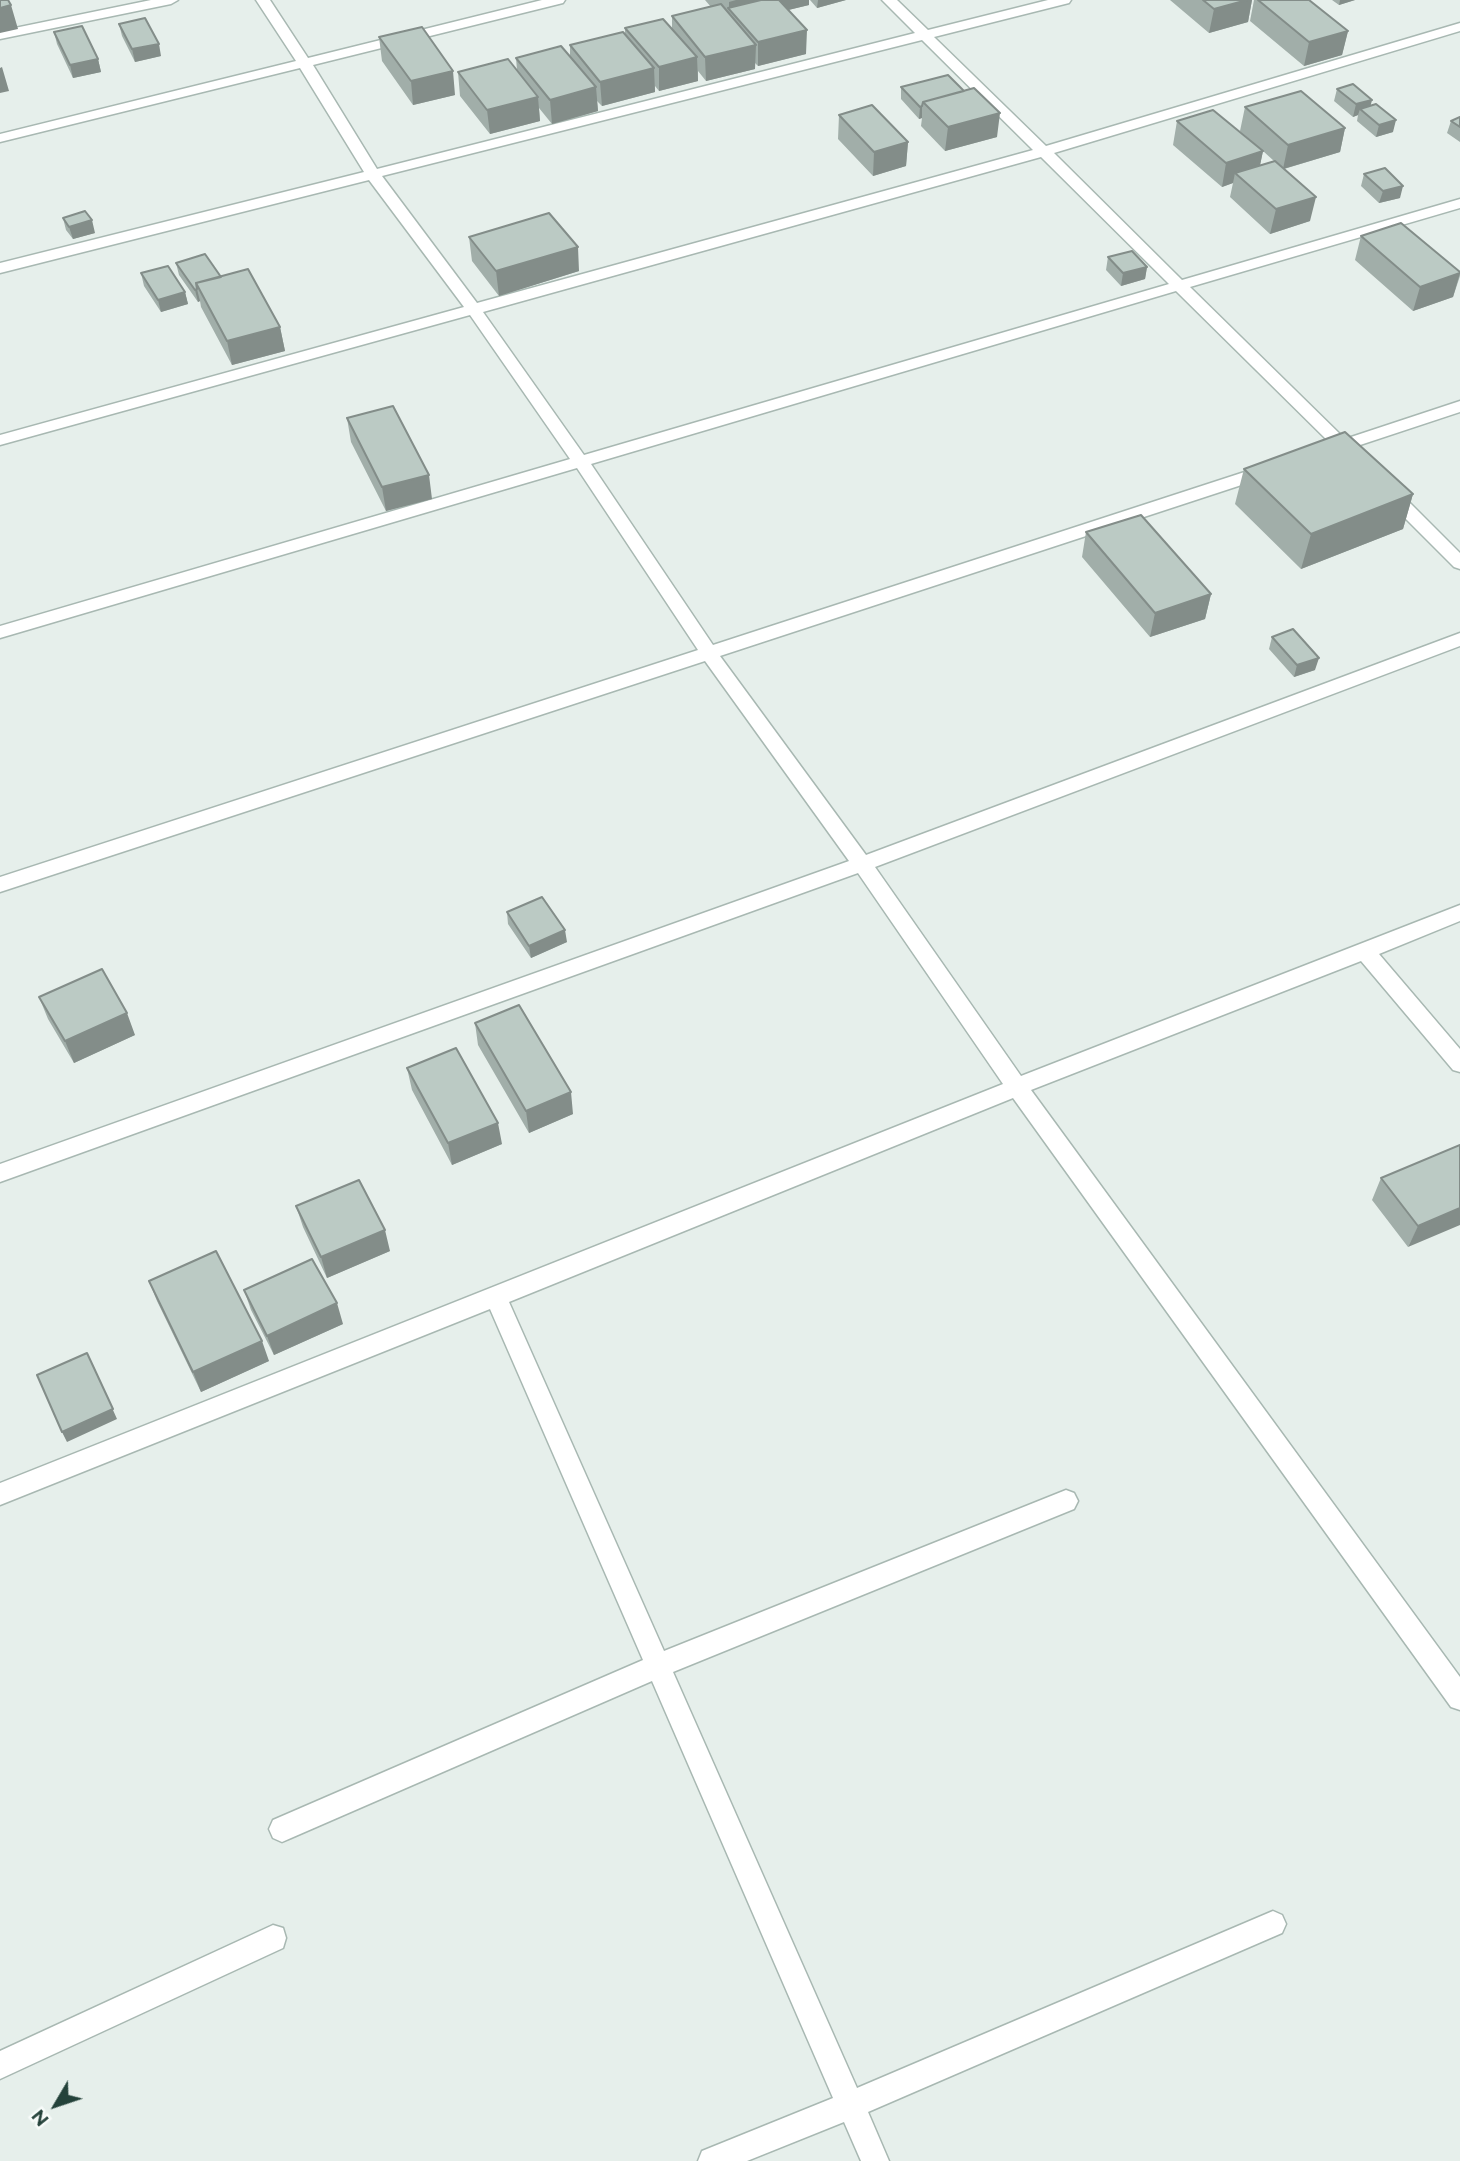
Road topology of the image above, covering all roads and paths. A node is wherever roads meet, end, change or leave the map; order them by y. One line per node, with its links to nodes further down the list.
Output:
1 (171, 0): 7 (street)
2 (262, 0): 9 (street)
3 (558, 0): 9 (street)
4 (889, 0): 8 (street)
5 (1064, 0): 8 (street)
6 (1460, 27): 11 (street)
7 (0, 35)
8 (924, 35): 11 (street); 12 (street)
9 (305, 64): 10 (street); 12 (street)
10 (0, 138)
11 (1043, 152): 15 (street); 16 (street)
12 (373, 175): 14 (street); 16 (street)
13 (1460, 204): 15 (street)
14 (0, 268)
15 (1179, 285): 19 (street); 21 (street)
16 (474, 310): 18 (street); 21 (street)
17 (1460, 406): 19 (street)
18 (0, 440)
19 (1343, 446): 20 (street); 23 (street)
20 (1316, 454)
21 (581, 461): 26 (street); 28 (street)
22 (1290, 463): 28 (street)
23 (1362, 465)
24 (1382, 485): 25 (street)
25 (1460, 563)
26 (0, 632)
27 (1460, 639): 29 (street)
28 (710, 655): 29 (street); 30 (street)
29 (862, 864): 34 (street); 35 (street)
30 (0, 885)
31 (1460, 913): 32 (street)
32 (1365, 951): 33 (street); 34 (street)
33 (1460, 1064)
34 (1017, 1087): 36 (street); 40 (street)
35 (0, 1174)
36 (496, 1297): 37 (street); 39 (street)
37 (0, 1494)
38 (1066, 1501): 39 (street)
39 (658, 1667): 41 (street); 45 (street)
40 (1460, 1698)
41 (282, 1829)
42 (1273, 1924): 45 (street)
43 (273, 1938): 44 (street)
44 (0, 2065)
45 (850, 2105): 46 (street); 47 (street)
46 (712, 2161)
47 (875, 2161)

